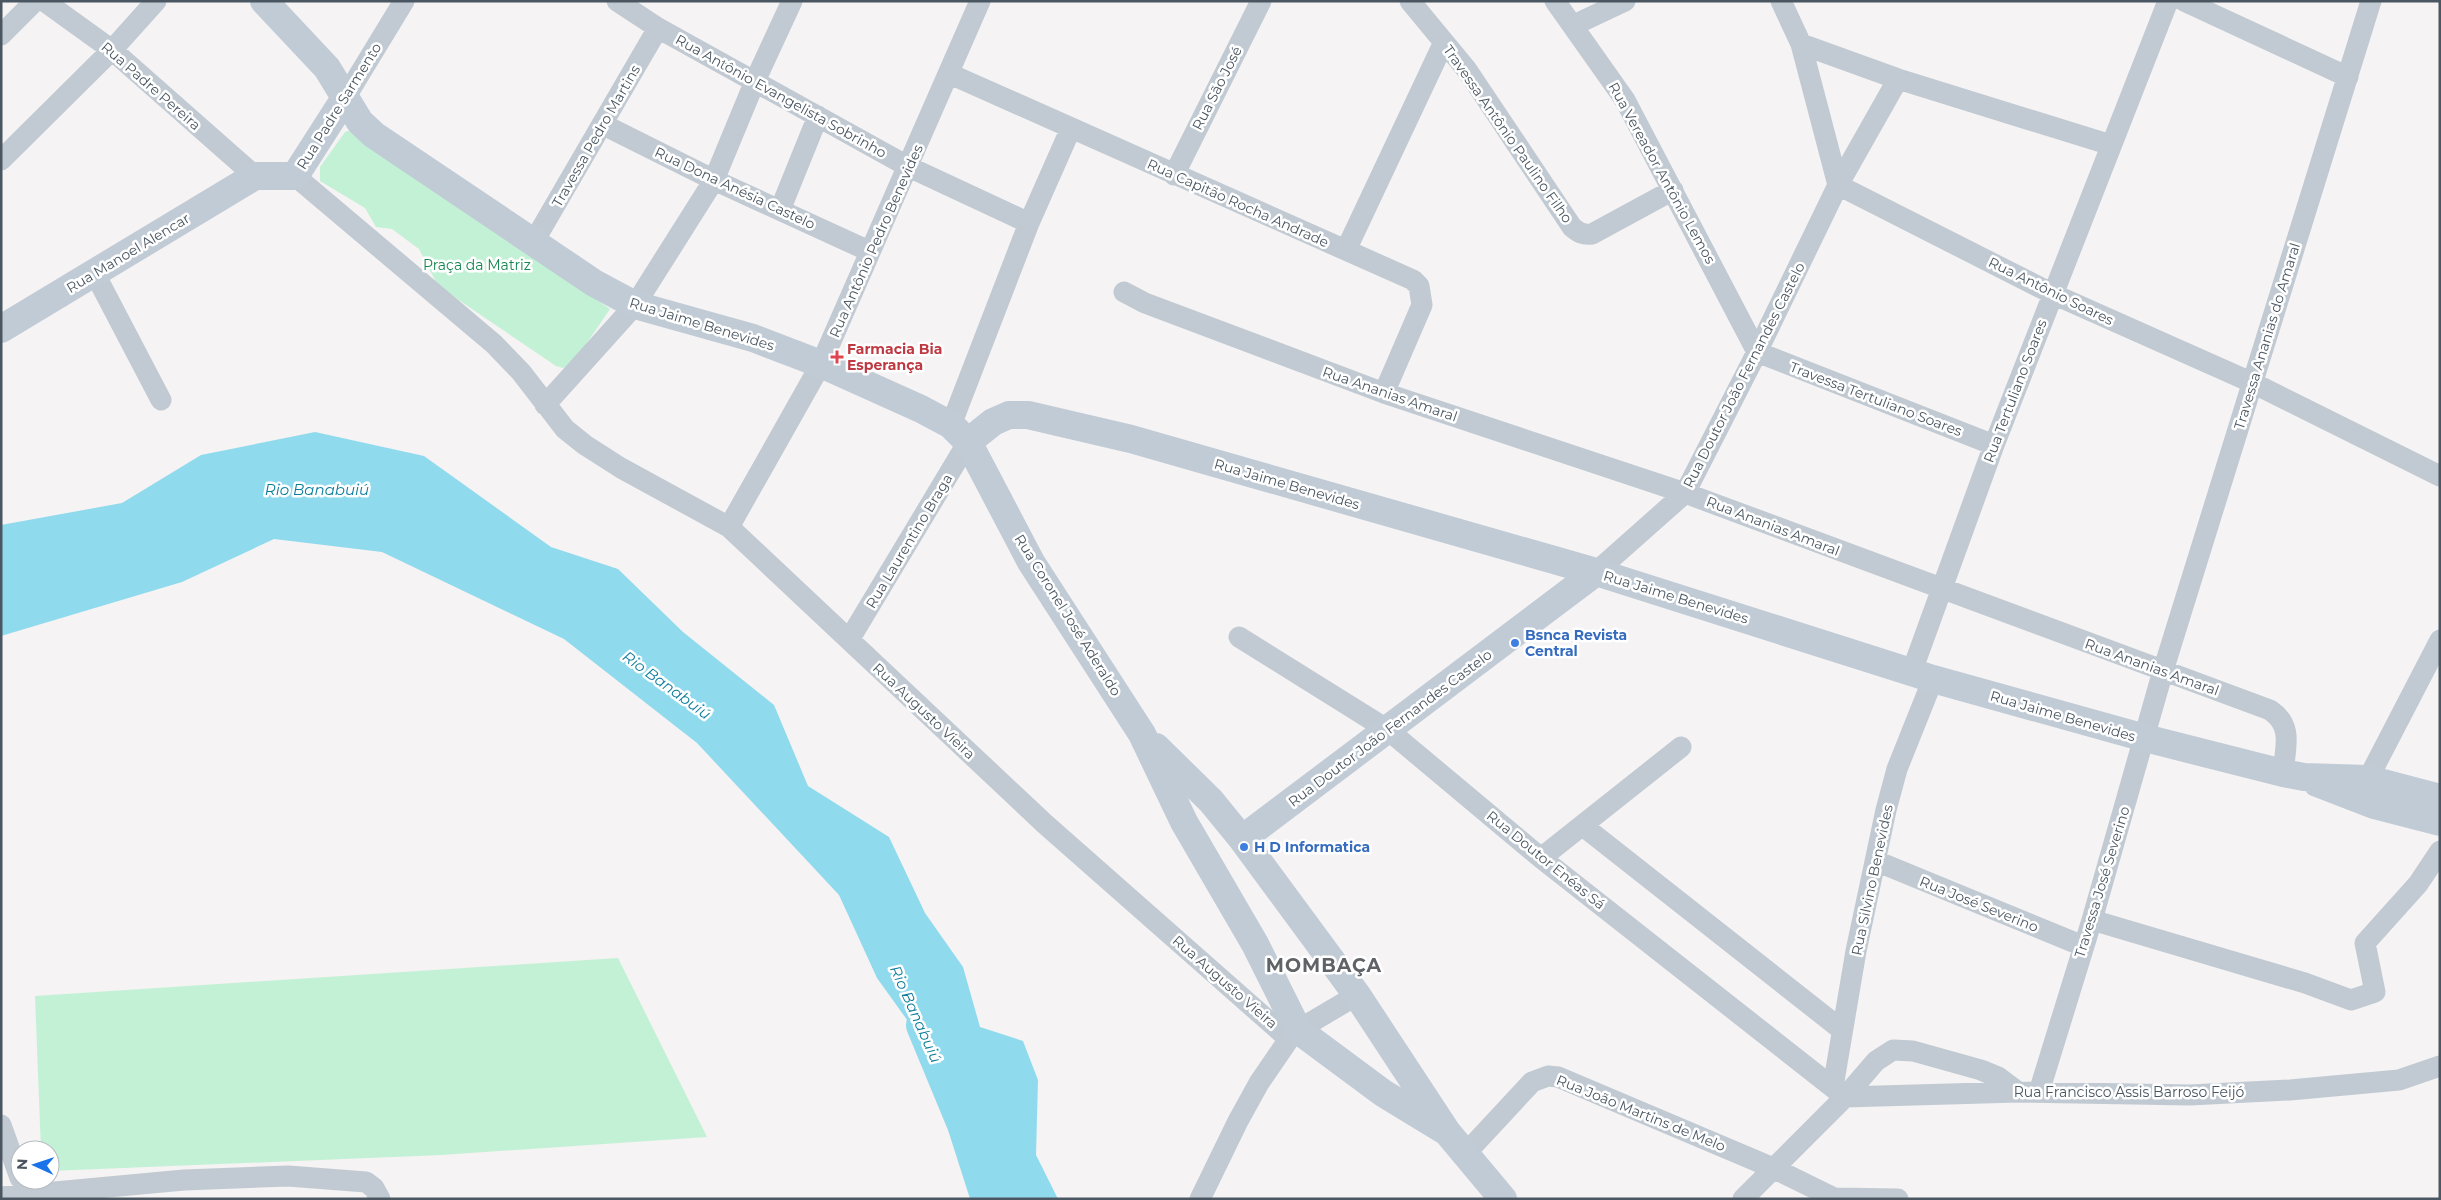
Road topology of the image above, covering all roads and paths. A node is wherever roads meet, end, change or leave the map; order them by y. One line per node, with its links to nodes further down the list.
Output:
1 (35, 1): 19 (street)
2 (44, 1): 22 (street, Rua Padre Pereira)
3 (156, 1): 22 (street)
4 (264, 1): 27 (main road, Rua Jaime Benevides)
5 (404, 1): 27 (street, Rua Padre Sarmento)
6 (617, 1): 18 (street, Rua Antônio Evangelista Sobrinho)
7 (792, 1): 26 (street)
8 (980, 1): 23 (street, Rua Antônio Pedro Benevides)
9 (1261, 1): 34 (street, Rua São José)
10 (1410, 1): 20 (street, Travessa Antônio Paulino Filho)
11 (1555, 1): 17 (street, Rua Vereador Antônio Lemos)
12 (1625, 1): 17 (street)
13 (1781, 1): 21 (street)
14 (2168, 1): 31 (street, Rua Tertuliano Soares)
15 (2184, 1): 24 (street)
16 (2371, 1): 24 (street, Travessa Ananias do Amaral)
17 (1574, 26): 39 (street, Rua Vereador Antônio Lemos)
18 (658, 28): 26 (street, Rua Antônio Evangelista Sobrinho); 29 (street, Travessa Pedro Martins)
19 (1, 35)
20 (1444, 42): 39 (street, Travessa Antônio Paulino Filho); 43 (street)
21 (1801, 44): 25 (street); 38 (street)
22 (112, 50): 32 (street); 35 (street, Rua Padre Pereira)
23 (950, 74): 30 (street, Rua Capitão Rocha Andrade); 33 (street, Rua Antônio Pedro Benevides)
24 (2348, 77): 52 (street, Travessa Ananias do Amaral)
25 (1898, 79): 31 (street); 38 (street, Rua Doutor João Fernandes Castelo)
26 (755, 81): 28 (street, Rua Antônio Evangelista Sobrinho); 37 (street)
27 (344, 98): 36 (main road, Rua Padre Sarmento); 42 (main road, Rua Jaime Benevides)
28 (818, 116): 33 (street, Rua Antônio Evangelista Sobrinho); 40 (street)
29 (602, 124): 37 (street, Rua Dona Anésia Castelo); 42 (street, Travessa Pedro Martins)
30 (1071, 128): 34 (street, Rua Capitão Rocha Andrade); 41 (street)
31 (2111, 145): 47 (street, Rua Tertuliano Soares)
32 (1, 160)
33 (909, 167): 41 (street, Rua Antônio Evangelista Sobrinho); 44 (street, Rua Antônio Pedro Benevides)
34 (1174, 174): 43 (street, Rua Capitão Rocha Andrade)
35 (255, 176): 36 (main road, Rua Padre Sarmento); 45 (main road, Rua Manoel Alencar)
36 (295, 176): 55 (street, Rua Augusto Vieira)
37 (714, 180): 40 (street, Rua Dona Anésia Castelo); 48 (street)
38 (1838, 185): 47 (street, Rua Antônio Soares); 50 (street, Rua Doutor João Fernandes Castelo)
39 (1673, 190): 50 (street, Rua Vereador Antônio Lemos)
40 (780, 210): 44 (street, Rua Dona Anésia Castelo)
41 (1030, 223): 56 (street)
42 (533, 243): 48 (main road, Rua Jaime Benevides)
43 (1346, 250): 53 (street, Rua Capitão Rocha Andrade)
44 (870, 251): 51 (street, Rua Antônio Pedro Benevides)
45 (94, 272): 49 (main road, Rua Manoel Alencar); 54 (street)
46 (1124, 292): 53 (street, Rua Ananias Amaral)
47 (2053, 294): 52 (street, Rua Antônio Soares); 57 (street, Rua Tertuliano Soares)
48 (635, 305): 51 (main road, Rua Jaime Benevides); 55 (street)
49 (1, 329)
50 (1757, 352): 57 (street, Travessa Tertuliano Soares); 59 (street, Rua Doutor João Fernandes Castelo)
51 (821, 364): 56 (main road, Rua Jaime Benevides); 60 (street, Rua Antônio Pedro Benevides)
52 (2253, 383): 58 (street, Rua Antônio Soares); 66 (street, Travessa Ananias do Amaral)
53 (1384, 393): 59 (street, Rua Ananias Amaral)
54 (161, 400)
55 (545, 405): 60 (street, Rua Augusto Vieira)
56 (959, 433): 61 (main road, Rua Jaime Benevides); 64 (street, Rua Laurentino Braga); 69 (main road, Rua Coronel José Aderaldo)
57 (1994, 445): 62 (street, Rua Tertuliano Soares)
58 (2440, 476)
59 (1686, 493): 61 (street, Rua Doutor João Fernandes Castelo); 62 (street, Rua Ananias Amaral)
60 (729, 527): 64 (street, Rua Augusto Vieira)
61 (1596, 572): 67 (main road, Rua Jaime Benevides); 68 (main road, Rua Doutor João Fernandes Castelo)
62 (1940, 590): 66 (street, Rua Ananias Amaral); 67 (street, Rua Tertuliano Soares)
63 (1239, 636): 68 (street, Rua Doutor Enéas Sá)
64 (849, 640): 85 (street, Rua Augusto Vieira)
65 (2440, 640): 73 (street)
66 (2163, 671): 70 (street, Travessa José Severino); 72 (street, Rua Ananias Amaral)
67 (1922, 675): 70 (main road, Rua Jaime Benevides); 80 (street, Rua Silvino Benevides)
68 (1388, 730): 77 (main road, Rua Doutor João Fernandes Castelo); 79 (street, Rua Doutor Enéas Sá)
69 (1142, 734): 77 (main road, Rua Coronel José Aderaldo); 85 (main road, Rua Coronel José Aderaldo)
70 (2145, 738): 72 (main road, Rua Jaime Benevides); 81 (street, Travessa José Severino)
71 (1681, 746): 76 (street)
72 (2294, 775): 73 (main road); 75 (main road)
73 (2368, 779): 74 (main road)
74 (2440, 798)
75 (2440, 822)
76 (1583, 826): 79 (street); 84 (street)
77 (1242, 839): 83 (main road, Rua Coronel José Aderaldo)
78 (2440, 851): 81 (street)
79 (1541, 858): 88 (street, Rua Doutor Enéas Sá)
80 (1876, 861): 82 (street, Rua José Severino); 84 (street, Rua Silvino Benevides)
81 (2092, 920): 82 (street, Travessa José Severino)
82 (2083, 946): 89 (street, Travessa José Severino)
83 (1357, 995): 85 (street); 92 (main road, Rua Coronel José Aderaldo)
84 (1842, 1030): 88 (street, Rua Silvino Benevides)
85 (1294, 1035): 92 (main road, Rua Coronel José Aderaldo); 101 (street)
86 (2440, 1066): 89 (street, Rua Francisco Assis Barroso Feijó)
87 (1981, 1070): 88 (street); 89 (street); 90 (street)
88 (1839, 1092): 90 (street, Rua Francisco Assis Barroso Feijó); 95 (street)
89 (2028, 1092): 90 (street, Rua Francisco Assis Barroso Feijó)
90 (1985, 1093)
91 (1, 1125): 93 (street)
92 (1447, 1132): 94 (main road, Rua Coronel José Aderaldo)
93 (10, 1149)
94 (1466, 1153): 95 (street, Rua João Martins de Melo); 102 (main road, Rua Coronel José Aderaldo)
95 (1773, 1168): 99 (street, Rua João Martins de Melo); 103 (street)
96 (60, 1186): 100 (street)
97 (19, 1190): 98 (street)
98 (1, 1196)
99 (1836, 1198): 104 (street)
100 (380, 1199)
101 (1200, 1199)
102 (1503, 1199)
103 (1744, 1199)
104 (1898, 1199)

